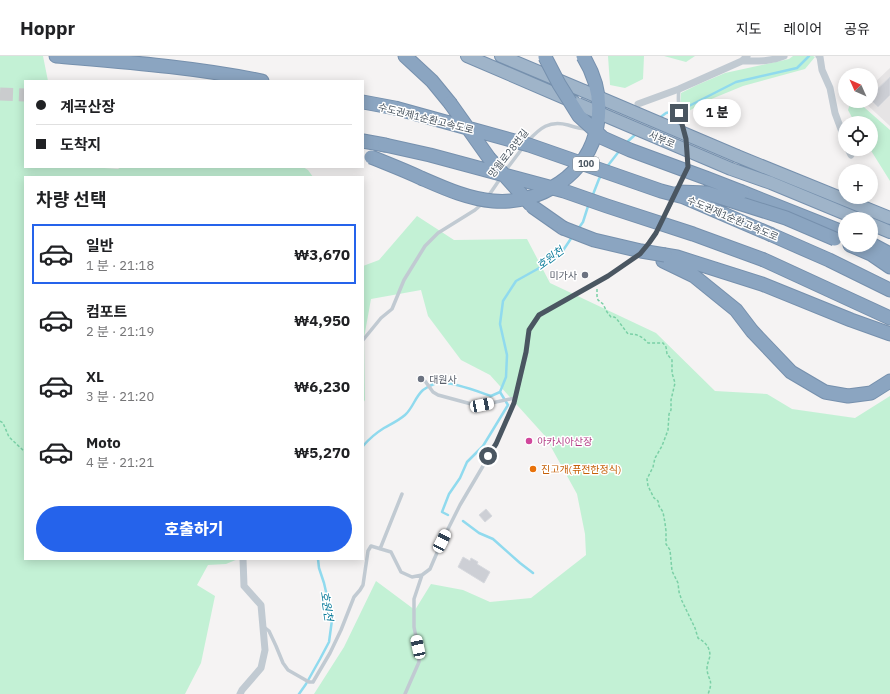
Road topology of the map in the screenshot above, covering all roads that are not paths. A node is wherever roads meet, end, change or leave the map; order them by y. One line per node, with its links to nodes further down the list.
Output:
1 (56, 56): 10 (highway)
2 (405, 56): 33 (highway, bridge)
3 (467, 56): 24 (highway, 서부로, bridge)
4 (501, 56): 25 (highway, 서부로, bridge)
5 (545, 56): 28 (highway, bridge)
6 (583, 56): 22 (highway, bridge)
7 (784, 56): 9 (street)
8 (820, 56): 17 (street)
9 (745, 59): 11 (street)
10 (257, 80)
11 (679, 89): 13 (street); 19 (lane)
12 (364, 102): 23 (highway, 수도권제1순환고속도로 / 100, bridge)
13 (638, 104): 14 (lane)
14 (622, 114)
15 (615, 117): 16 (lane)
16 (609, 120)
17 (838, 120)
18 (603, 123): 38 (lane, 망월로28번길)
19 (686, 139)
20 (364, 141): 36 (highway, bridge)
21 (687, 146): 41 (lane)
22 (367, 156)
23 (661, 191): 29 (highway, bridge); 35 (highway, 수도권제1순환고속도로 / 100, bridge)
24 (841, 212)
25 (890, 218)
26 (878, 227): 27 (highway)
27 (890, 232)
28 (838, 236)
29 (838, 237)
30 (878, 251): 32 (highway)
31 (874, 252): 34 (highway)
32 (890, 254)
33 (664, 258): 37 (highway); 40 (highway)
34 (890, 267)
35 (890, 290)
36 (890, 318)
37 (890, 334)
38 (364, 339)
39 (425, 381): 41 (lane)
40 (890, 381)
41 (515, 398): 45 (lane)
42 (402, 494): 43 (lane)
43 (380, 549): 45 (lane); 46 (lane)
44 (243, 560): 46 (street)
45 (422, 575): 48 (lane)
46 (264, 626): 47 (street)
47 (240, 694)
48 (405, 694)

